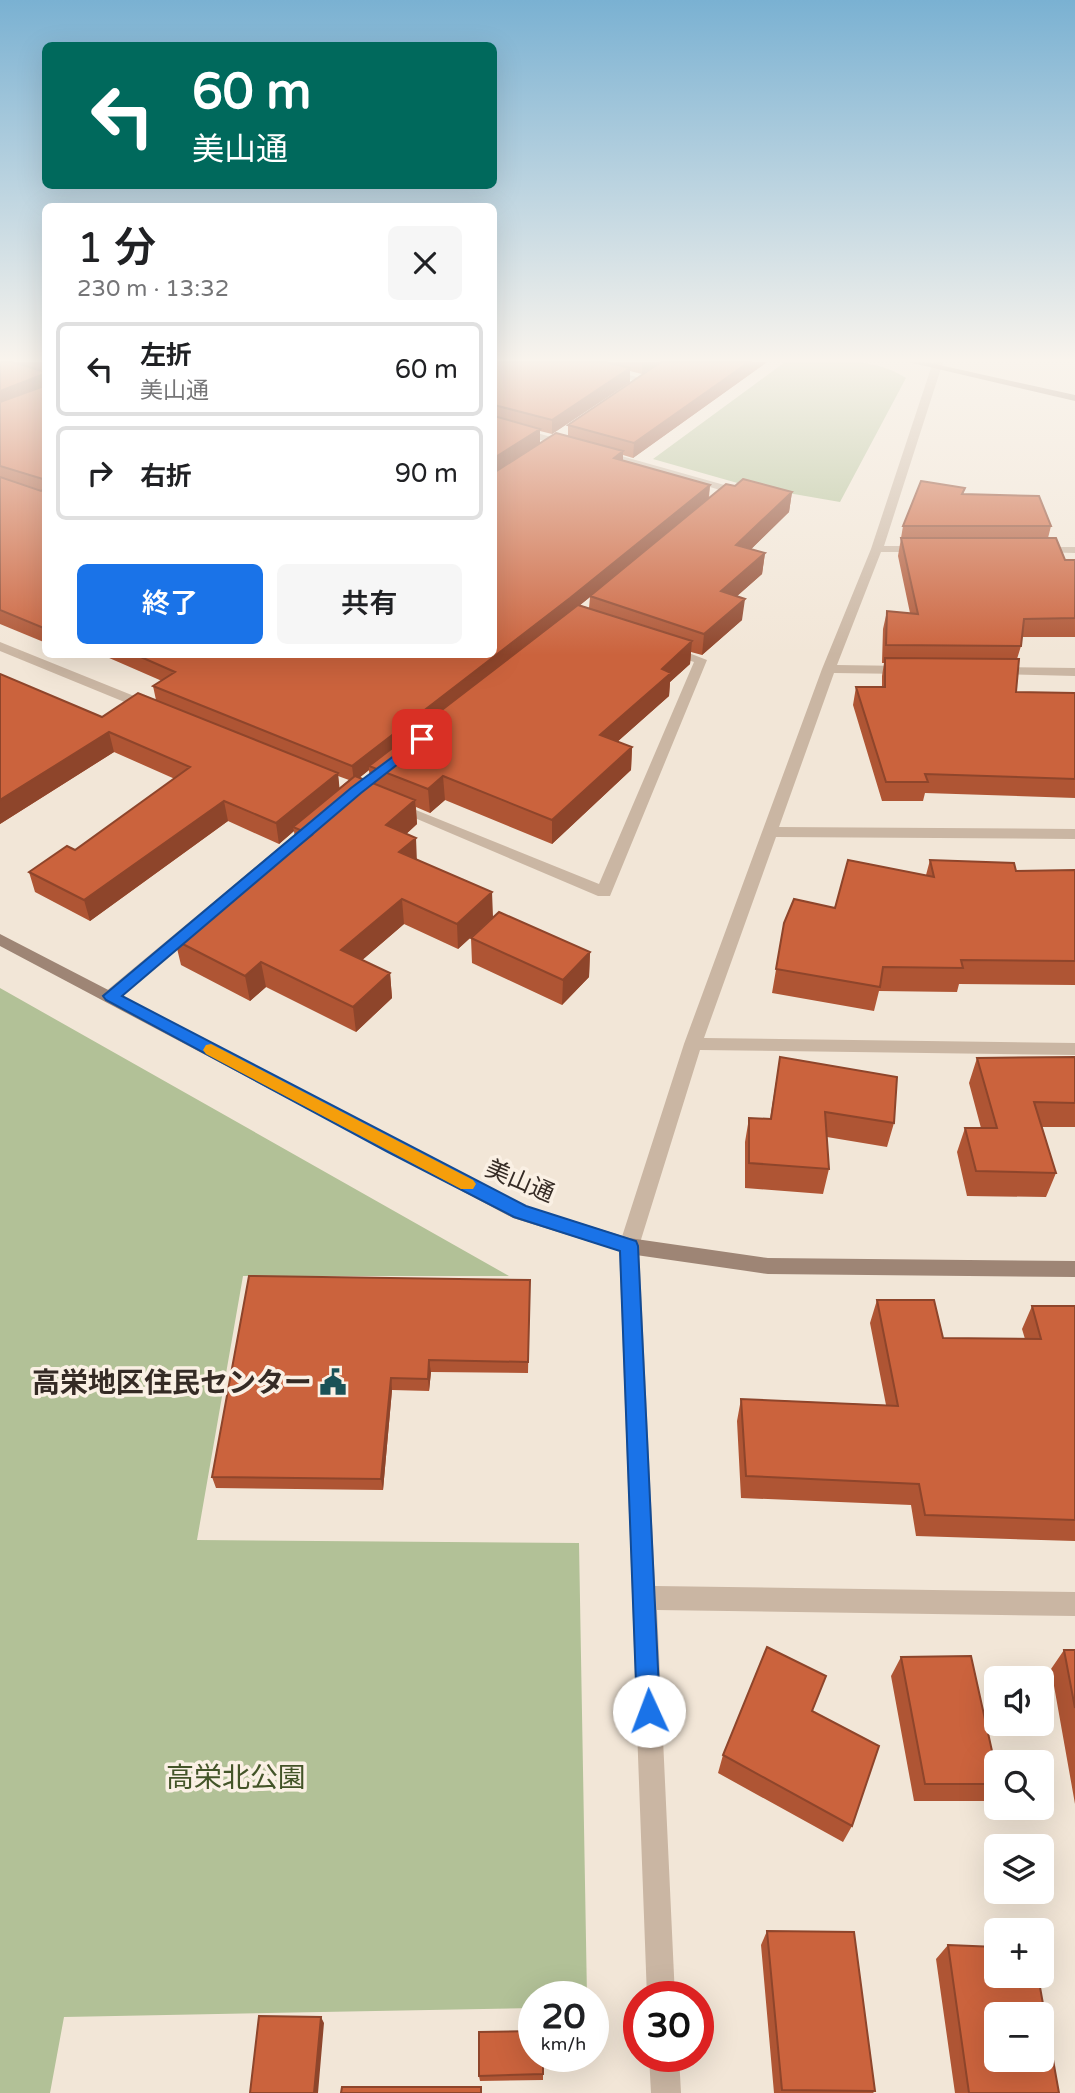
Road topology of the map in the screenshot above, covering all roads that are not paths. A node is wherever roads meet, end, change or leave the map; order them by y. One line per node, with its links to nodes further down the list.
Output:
1 (622, 460): 3 (street)
2 (906, 460): 4 (street)
3 (721, 498)
4 (877, 549): 5 (street); 10 (street)
5 (930, 549)
6 (1022, 550): 7 (street)
7 (1075, 550)
8 (650, 644): 15 (street)
9 (0, 646): 14 (street)
10 (829, 669): 11 (street); 17 (street)
11 (925, 670)
12 (979, 671): 13 (street)
13 (1075, 672)
14 (164, 712)
15 (381, 801)
16 (324, 817): 20 (street)
17 (770, 832): 18 (street); 21 (street)
18 (1075, 834)
19 (0, 939): 20 (street, 美山通)
20 (111, 996): 23 (street, 美山通)
21 (693, 1044): 22 (street); 23 (street)
22 (1075, 1049)
23 (629, 1246): 24 (street, 美山通); 25 (street)
24 (1075, 1269)
25 (644, 1598): 26 (street); 27 (street)
26 (1075, 1604)
27 (660, 1981)
28 (665, 2072): 29 (street)
29 (666, 2093)

